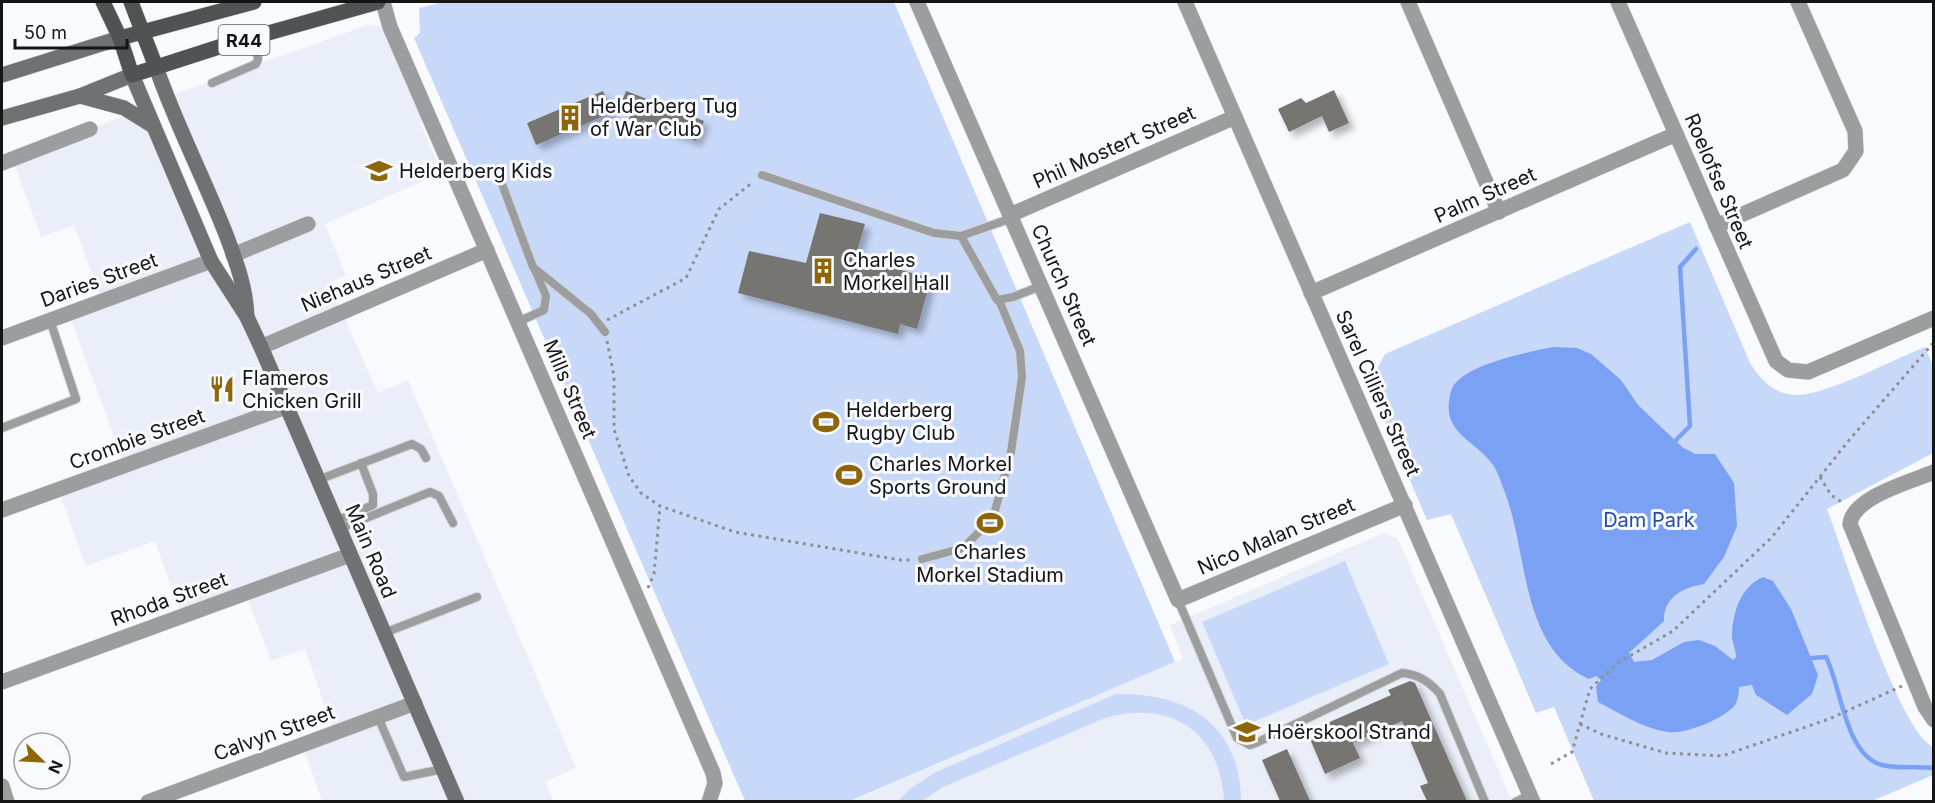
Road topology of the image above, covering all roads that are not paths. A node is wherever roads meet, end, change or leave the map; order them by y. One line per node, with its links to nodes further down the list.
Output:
1 (103, 2): 12 (main road, Main Road)
2 (131, 2): 10 (main road, Main Road)
3 (254, 2): 10 (main road, R44)
4 (381, 2): 11 (main road, R44); 31 (street, Mills Street)
5 (917, 2): 27 (street, Church Street)
6 (1185, 2): 18 (street, Sarel Cilliers Street)
7 (1408, 2): 26 (street)
8 (1618, 2): 22 (street, Roelofse Street)
9 (1798, 2): 29 (street)
10 (144, 31): 12 (main road, R44); 13 (main road, Main Road)
11 (254, 37): 13 (main road, R44); 16 (lane)
12 (120, 38): 14 (main road); 15 (main road, Main Road)
13 (156, 67): 15 (main road, R44); 32 (main road, Main Road)
14 (2, 75)
15 (132, 75): 17 (main road); 20 (main road, Main Road)
16 (213, 83)
17 (80, 96): 19 (main road); 20 (main road)
18 (1235, 117): 27 (street, Phil Mostert Street); 36 (street, Sarel Cilliers Street)
19 (2, 118)
20 (153, 126): 33 (main road, Main Road)
21 (90, 129): 23 (street)
22 (1676, 134): 26 (street, Palm Street); 29 (street, Roelofse Street)
23 (2, 163)
24 (496, 168): 34 (lane)
25 (762, 176): 30 (lane)
26 (1499, 212): 36 (street, Palm Street)
27 (1011, 217): 30 (lane); 35 (street, Church Street)
28 (308, 224): 32 (street)
29 (1716, 226): 39 (street, Roelofse Street)
30 (961, 236): 37 (lane)
31 (487, 250): 41 (street, Mills Street); 44 (street, Niehaus Street)
32 (233, 255): 38 (main road, Main Road)
33 (211, 261): 38 (main road, Main Road); 40 (street, Daries Street)
34 (533, 267): 41 (lane); 42 (lane)
35 (1041, 286): 37 (lane); 57 (street, Church Street)
36 (1311, 293): 51 (street, Sarel Cilliers Street)
37 (999, 300): 56 (lane)
38 (247, 317): 44 (main road, Main Road)
39 (1934, 318)
40 (50, 320): 43 (street, Daries Street); 46 (lane)
41 (518, 322): 66 (street, Mills Street)
42 (605, 332)
43 (2, 338)
44 (261, 347): 45 (main road, Main Road)
45 (286, 407): 50 (main road, Main Road); 52 (street, Crombie Street)
46 (2, 428)
47 (426, 458): 48 (lane)
48 (361, 463): 50 (lane); 54 (lane)
49 (1934, 472): 63 (street)
50 (318, 480): 54 (main road, Main Road)
51 (1404, 505): 57 (street, Nico Malan Street); 67 (street, Sarel Cilliers Street)
52 (2, 510)
53 (453, 523): 54 (lane)
54 (337, 525): 55 (main road, Main Road)
55 (350, 555): 59 (main road, Main Road); 60 (street, Rhoda Street)
56 (922, 559)
57 (1175, 593): 71 (lane)
58 (477, 597): 59 (lane)
59 (384, 633): 61 (main road, Main Road)
60 (2, 682)
61 (415, 703): 62 (street, Calvyn Street); 64 (main road, Main Road)
62 (378, 717): 64 (lane); 69 (street, Calvyn Street)
63 (1934, 720)
64 (443, 769): 70 (main road, Main Road)
65 (2, 786): 68 (street)
66 (714, 798)
67 (1532, 798): 72 (lane)
68 (7, 801)
69 (148, 801)
70 (457, 801)
71 (1485, 801)
72 (1515, 801)

